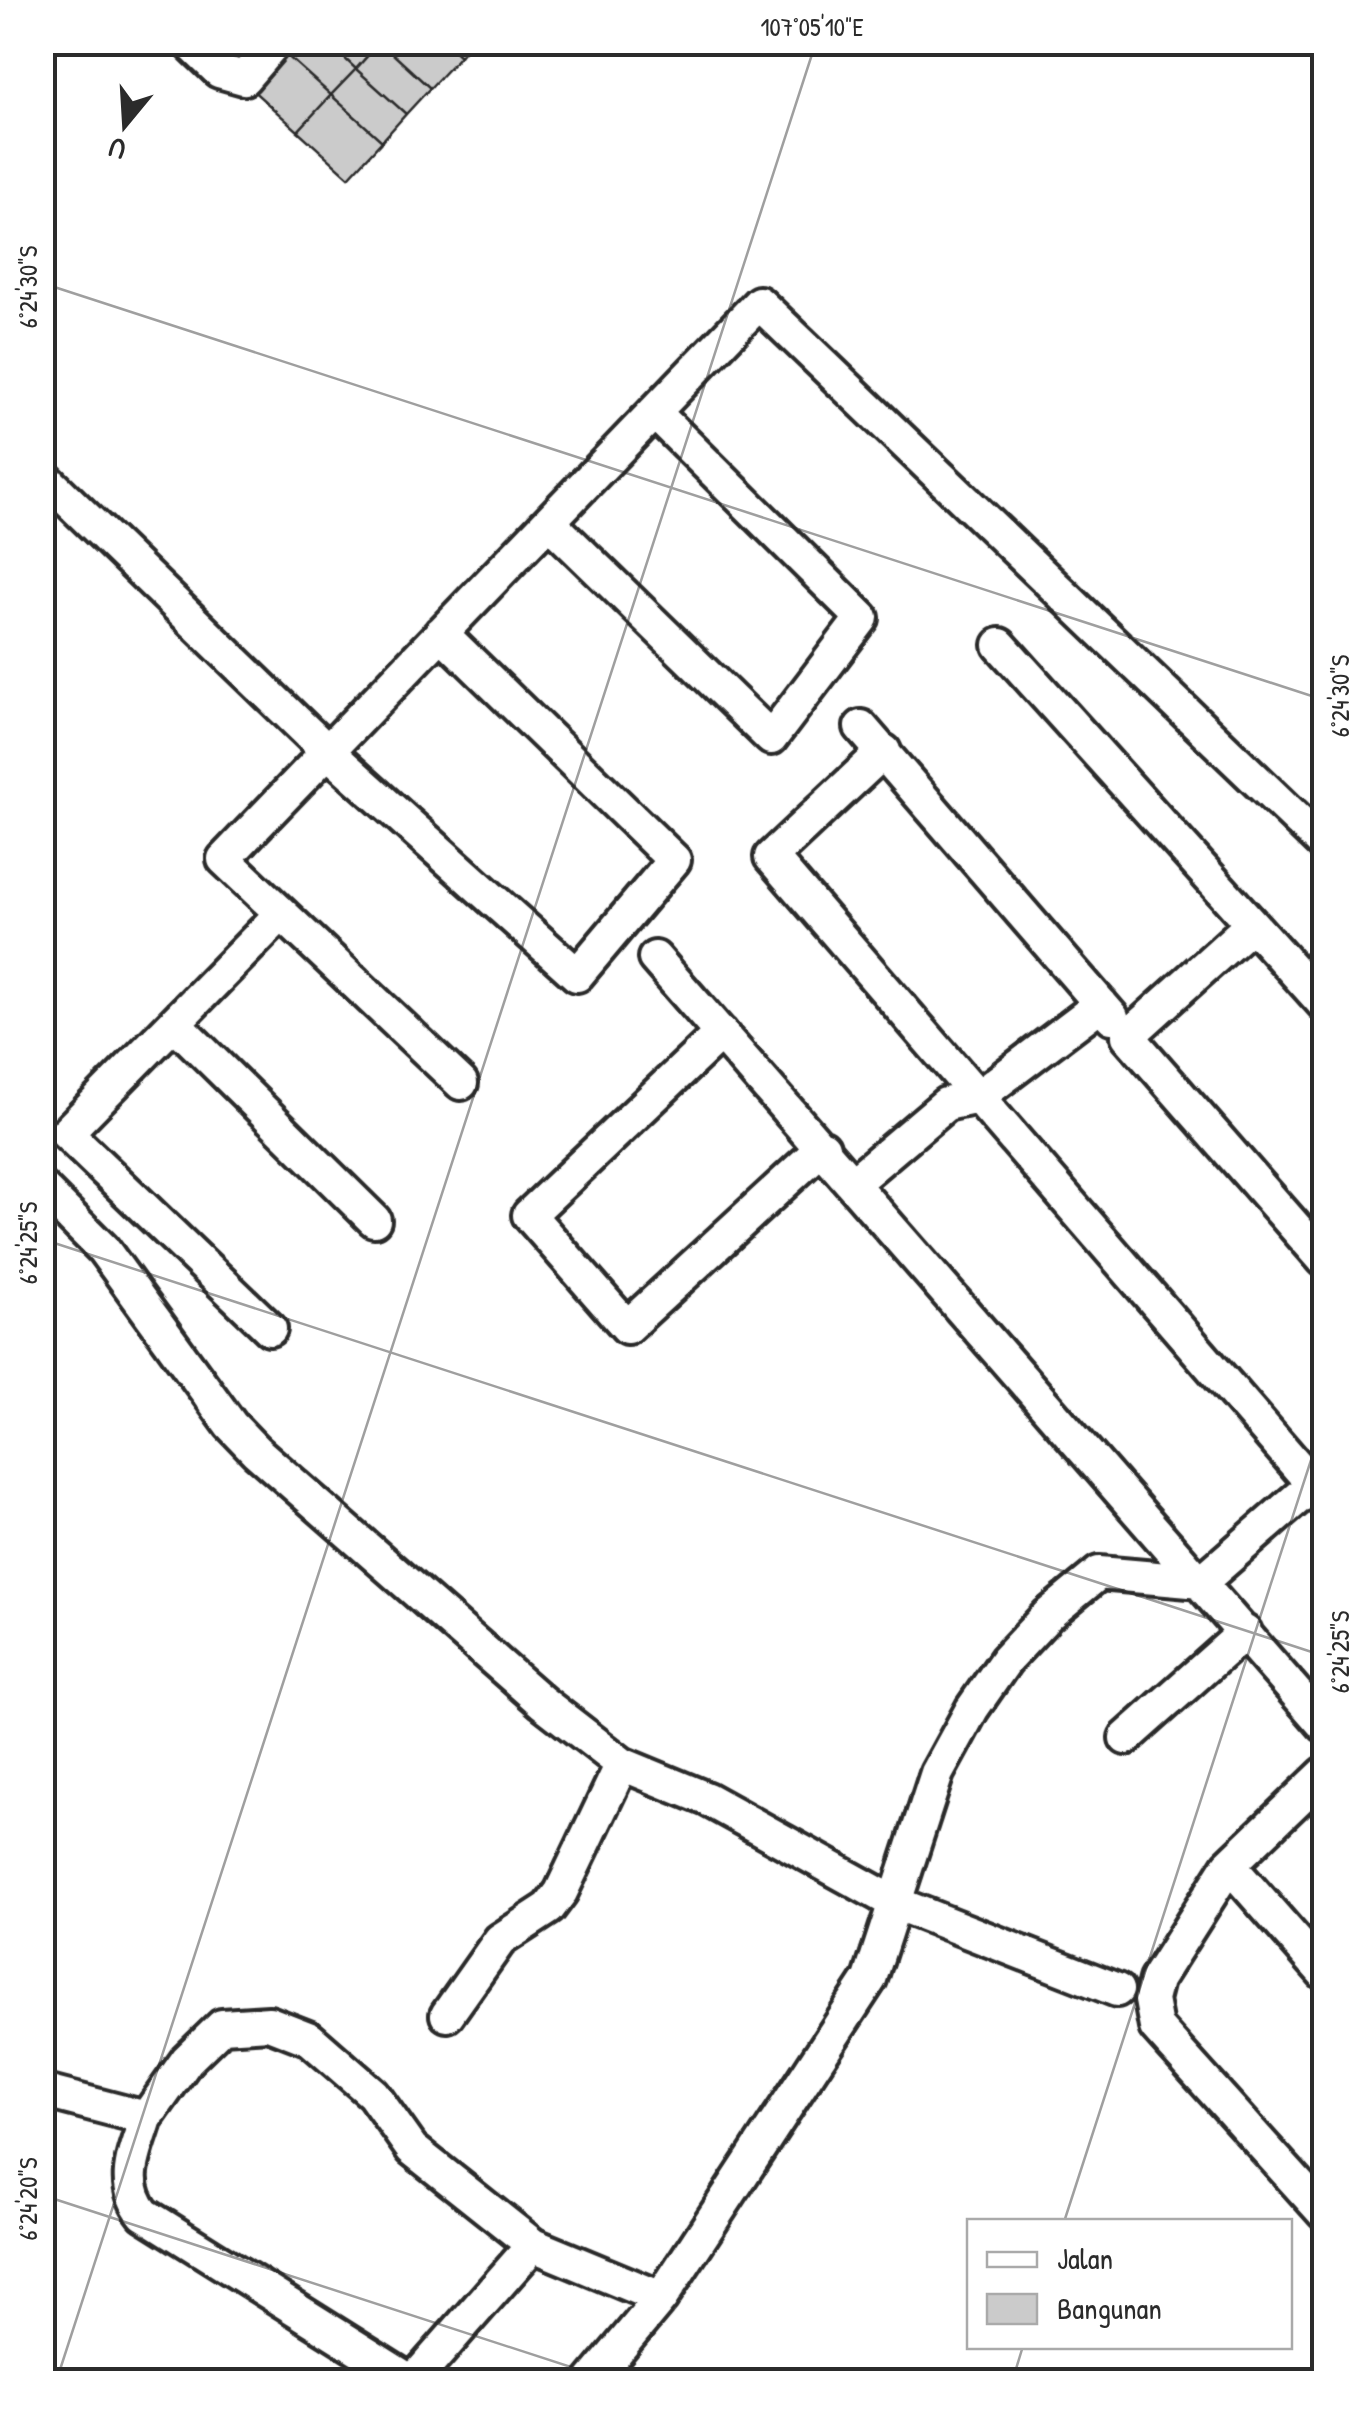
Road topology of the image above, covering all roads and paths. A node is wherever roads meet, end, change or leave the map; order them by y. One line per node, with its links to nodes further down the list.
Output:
1 (188, 42): 2 (street)
2 (275, 42)
3 (654, 412): 5 (street); 5 (street); 11 (street)
4 (42, 476): 9 (street)
5 (549, 522): 6 (street)
6 (441, 633): 9 (street); 9 (street)
7 (1000, 645): 13 (street)
8 (861, 727): 10 (street)
9 (328, 751): 12 (street)
10 (884, 751): 15 (street); 21 (street)
11 (1324, 845)
12 (281, 914): 17 (street); 20 (street)
13 (1251, 925): 16 (street); 19 (street)
14 (655, 958): 18 (street)
15 (1100, 1004): 19 (street); 21 (street)
16 (1324, 1004)
17 (174, 1023): 25 (street); 27 (street)
18 (722, 1032): 22 (street); 22 (street)
19 (1128, 1036): 26 (street)
20 (461, 1083)
21 (978, 1097): 23 (street); 28 (street)
22 (823, 1147): 23 (street)
23 (854, 1182): 29 (street)
24 (42, 1188): 33 (street)
25 (374, 1220)
26 (1324, 1260)
27 (270, 1329)
28 (1321, 1486): 29 (street)
29 (1201, 1582): 30 (street); 36 (street)
30 (1245, 1632): 31 (street); 32 (street)
31 (1324, 1724)
32 (1126, 1738)
33 (622, 1764): 36 (street); 39 (street)
34 (1324, 1774): 35 (street)
35 (1229, 1865): 37 (street); 42 (street)
36 (895, 1903): 38 (street); 44 (street)
37 (1324, 1973)
38 (1117, 1990)
39 (447, 2015)
40 (42, 2091): 41 (street)
41 (146, 2118): 43 (street); 43 (street)
42 (1324, 2213)
43 (533, 2245): 44 (street)
44 (661, 2298): 45 (street)
45 (591, 2382)

